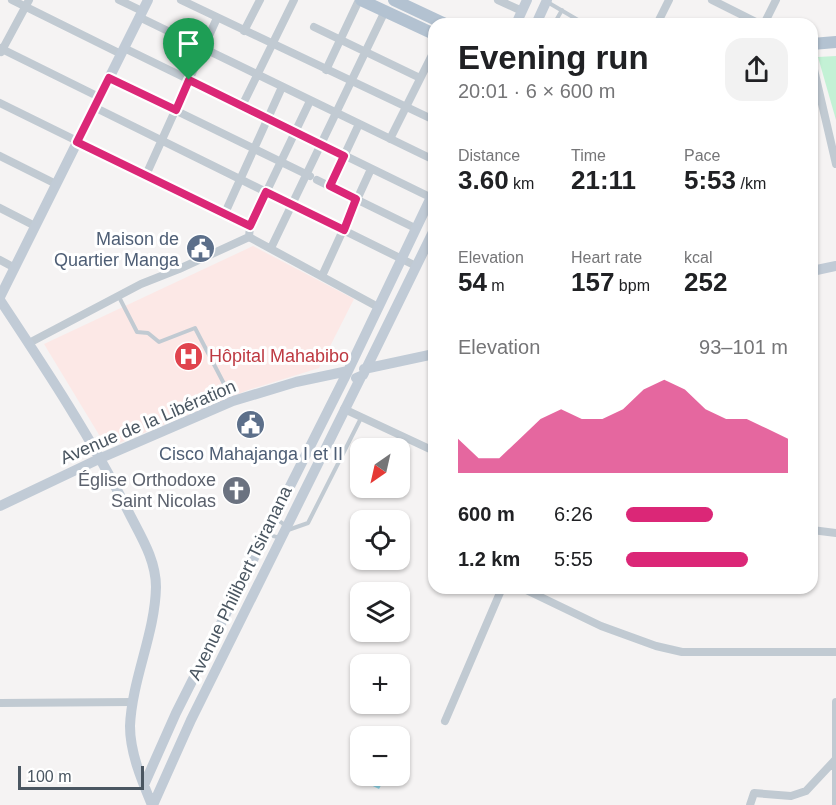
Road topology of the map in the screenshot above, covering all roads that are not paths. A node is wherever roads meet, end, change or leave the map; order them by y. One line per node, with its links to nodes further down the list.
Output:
1 (12, 0): 15 (street)
2 (119, 0): 19 (street)
3 (148, 0): 19 (main road)
4 (182, 0): 20 (street)
5 (260, 0): 31 (street)
6 (294, 0): 34 (street)
7 (360, 0): 16 (main road); 32 (street)
8 (498, 0): 18 (street)
9 (527, 0): 18 (main road)
10 (669, 0): 26 (street)
11 (712, 0): 27 (street)
12 (776, 0): 28 (street)
13 (396, 1): 16 (lane); 21 (main road)
14 (547, 1): 17 (lane); 23 (main road)
15 (28, 4): 37 (street); 38 (street)
16 (385, 9): 30 (main road); 39 (street)
17 (562, 10): 24 (lane); 25 (lane)
18 (522, 11): 22 (main road)
19 (140, 14): 36 (street); 38 (main road)
20 (217, 18): 31 (street); 36 (street)
21 (433, 18)
22 (519, 18)
23 (539, 18)
24 (557, 18)
25 (575, 18)
26 (660, 18)
27 (748, 18)
28 (767, 18)
29 (314, 27): 32 (street)
30 (428, 31)
31 (244, 32): 34 (street)
32 (340, 39): 39 (street); 41 (street)
33 (836, 42): 35 (main road)
34 (272, 44): 41 (street); 42 (street)
35 (818, 44)
36 (203, 49): 42 (street); 45 (street)
37 (1, 50): 50 (street)
38 (122, 51): 43 (main road); 45 (street)
39 (366, 51): 44 (street); 46 (street)
40 (428, 63): 44 (street)
41 (326, 70): 46 (street)
42 (256, 74): 47 (street); 52 (street)
43 (109, 78): 50 (main road); 54 (street)
44 (420, 78): 53 (street)
45 (189, 80): 52 (street); 54 (street)
46 (351, 81): 53 (street); 55 (street)
47 (282, 87): 49 (street); 57 (street)
48 (818, 87): 69 (street)
49 (310, 100): 55 (street); 59 (street)
50 (97, 102): 61 (street); 62 (main road)
51 (0, 103): 62 (street)
52 (242, 106): 57 (street)
53 (406, 107): 56 (street); 60 (street)
54 (176, 110): 61 (street); 64 (street)
55 (337, 113): 58 (street); 63 (street)
56 (428, 117)
57 (267, 118): 59 (street); 64 (street)
58 (359, 124): 60 (street); 66 (street)
59 (295, 131): 63 (street); 68 (street)
60 (390, 139): 67 (street)
61 (162, 141): 71 (street); 73 (street)
62 (77, 142): 71 (street); 74 (main road)
63 (321, 144): 66 (street); 72 (street)
64 (253, 148): 68 (street); 73 (street)
65 (0, 156): 74 (street)
66 (344, 156): 70 (street); 75 (street)
67 (428, 157)
68 (281, 162): 72 (street); 76 (street)
69 (836, 164)
70 (371, 169): 77 (street); 78 (street)
71 (146, 175): 82 (street)
72 (312, 177): 75 (street); 80 (street)
73 (239, 179): 76 (street); 82 (street)
74 (56, 184): 83 (main road)
75 (330, 186): 78 (street)
76 (266, 192): 80 (street); 84 (street)
77 (428, 194)
78 (356, 199): 85 (street); 86 (street)
79 (428, 204): 85 (main road, Avenue Philibert Tsiranana)
80 (293, 206): 86 (street); 89 (street)
81 (0, 208): 83 (street)
82 (225, 213): 84 (street)
83 (36, 225): 94 (main road)
84 (250, 226): 87 (street)
85 (415, 228): 90 (main road, Avenue Philibert Tsiranana)
86 (344, 230): 90 (street); 96 (street)
87 (249, 237): 89 (street); 97 (street)
88 (428, 242): 92 (main road, Avenue Philibert Tsiranana)
89 (271, 248): 96 (street)
90 (401, 259): 92 (street); 99 (main road, Avenue Philibert Tsiranana)
91 (0, 260): 94 (street)
92 (416, 266): 103 (main road, Avenue Philibert Tsiranana)
93 (836, 266): 95 (main road)
94 (15, 267): 98 (main road)
95 (818, 270)
96 (322, 276): 99 (street)
97 (118, 295): 100 (street); 104 (lane)
98 (0, 298): 100 (main road)
99 (378, 307): 102 (main road, Avenue Philibert Tsiranana)
100 (29, 343): 108 (main road)
101 (428, 356): 103 (main road)
102 (349, 367): 103 (main road); 104 (main road, Avenue de la Libération); 110 (main road, Avenue Philibert Tsiranana)
103 (362, 373): 105 (main road, Avenue Philibert Tsiranana)
104 (233, 401): 108 (main road, Avenue de la Libération)
105 (344, 409): 106 (street); 111 (main road, Avenue Philibert Tsiranana)
106 (361, 418): 107 (street); 111 (lane)
107 (428, 448)
108 (101, 458): 109 (main road, Avenue de la Libération); 119 (main road)
109 (0, 506)
110 (269, 526): 111 (lane); 111 (lane); 116 (main road, Avenue Philibert Tsiranana)
111 (285, 531): 117 (main road, Avenue Philibert Tsiranana)
112 (818, 531): 113 (street)
113 (836, 533)
114 (499, 594): 124 (street)
115 (534, 594): 118 (street)
116 (217, 632): 117 (main road); 122 (main road, Avenue Philibert Tsiranana)
117 (231, 639): 123 (main road, Avenue Philibert Tsiranana)
118 (836, 652)
119 (133, 702): 121 (street); 125 (main road)
120 (836, 702): 126 (street)
121 (0, 703)
122 (176, 713): 123 (main road); 125 (main road, Avenue Philibert Tsiranana)
123 (191, 720): 128 (main road, Avenue Philibert Tsiranana)
124 (445, 721)
125 (146, 749): 127 (main road); 127 (main road, Avenue Philibert Tsiranana)
126 (836, 759): 129 (street); 130 (street)
127 (144, 785): 128 (main road)
128 (153, 805)
129 (750, 805)
130 (836, 805)

